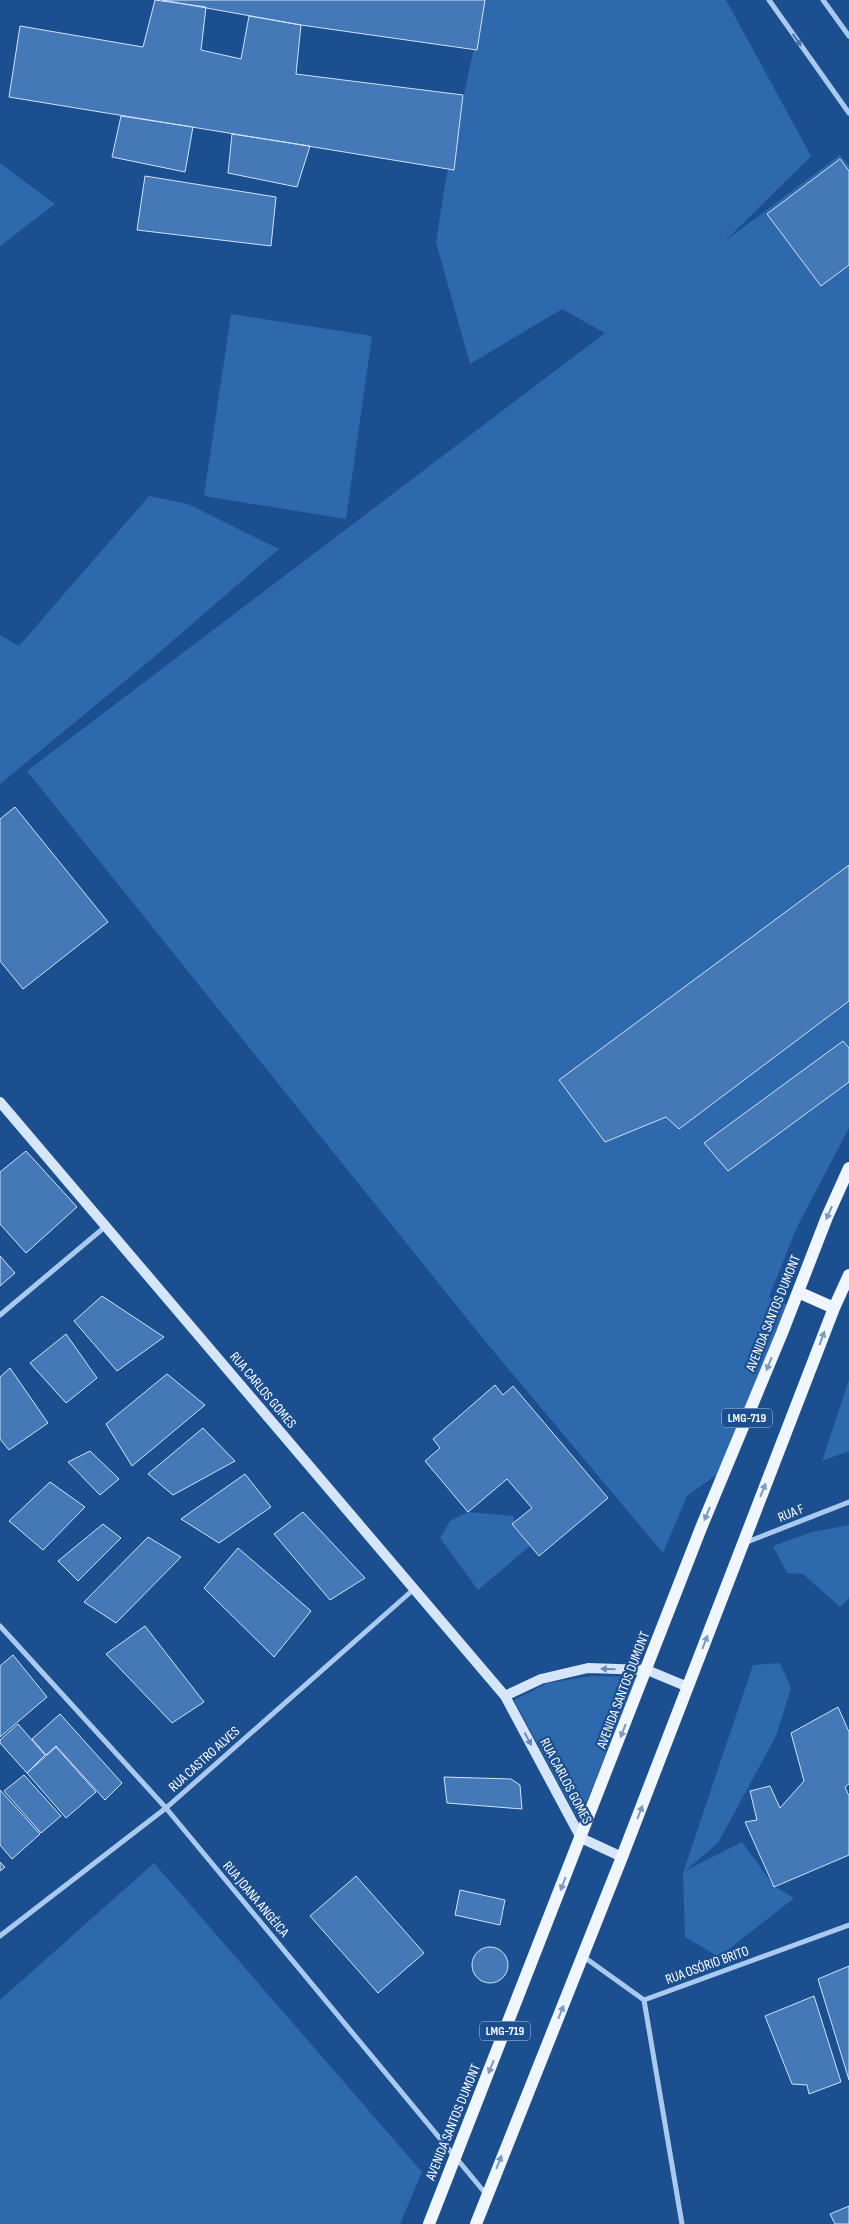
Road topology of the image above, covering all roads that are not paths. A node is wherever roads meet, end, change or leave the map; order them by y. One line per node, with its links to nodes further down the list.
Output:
1 (769, 0): 4 (street, one-way to 4)
2 (823, 0): 3 (street)
3 (849, 36)
4 (849, 113)
5 (0, 1102): 7 (main road, RUA CARLOS GOMES)
6 (849, 1168): 9 (main road, AVENIDA SANTOS DUMONT / LMG-719, one-way to 9)
7 (106, 1226): 11 (street); 14 (main road, RUA CARLOS GOMES)
8 (849, 1275): 10 (main road, LMG-719)
9 (798, 1292): 10 (main road); 16 (main road, AVENIDA SANTOS DUMONT / LMG-719, one-way to 16)
10 (834, 1308): 13 (main road, LMG-719, one-way to 10)
11 (0, 1315)
12 (849, 1502): 13 (street, RUA F)
13 (742, 1544): 17 (main road, LMG-719, one-way to 13)
14 (414, 1589): 18 (main road, RUA CARLOS GOMES); 19 (street, RUA CASTRO ALVES)
15 (0, 1626): 19 (street, RUA JOANA ANGÉICA)
16 (646, 1670): 17 (main road); 18 (main road, one-way to 18); 20 (main road, AVENIDA SANTOS DUMONT / LMG-719, one-way to 20)
17 (688, 1687): 21 (main road, LMG-719, one-way to 17)
18 (506, 1696): 20 (main road, RUA CARLOS GOMES, one-way to 20)
19 (166, 1808): 23 (street, RUA CASTRO ALVES); 26 (street, RUA JOANA ANGÉICA)
20 (581, 1838): 21 (main road, RUA CARLOS GOMES); 26 (main road, AVENIDA SANTOS DUMONT / LMG-719, one-way to 26)
21 (622, 1857): 24 (main road, LMG-719)
22 (849, 1925): 25 (street, RUA OSÓRIO BRITO)
23 (0, 1936)
24 (583, 1956): 25 (street); 27 (main road, LMG-719, one-way to 24)
25 (644, 2000): 30 (street)
26 (455, 2158): 27 (street, RUA JOANA ANGÉICA); 28 (main road, AVENIDA SANTOS DUMONT / LMG-719)
27 (486, 2194): 29 (main road, LMG-719)
28 (429, 2224)
29 (476, 2224)
30 (682, 2224)

